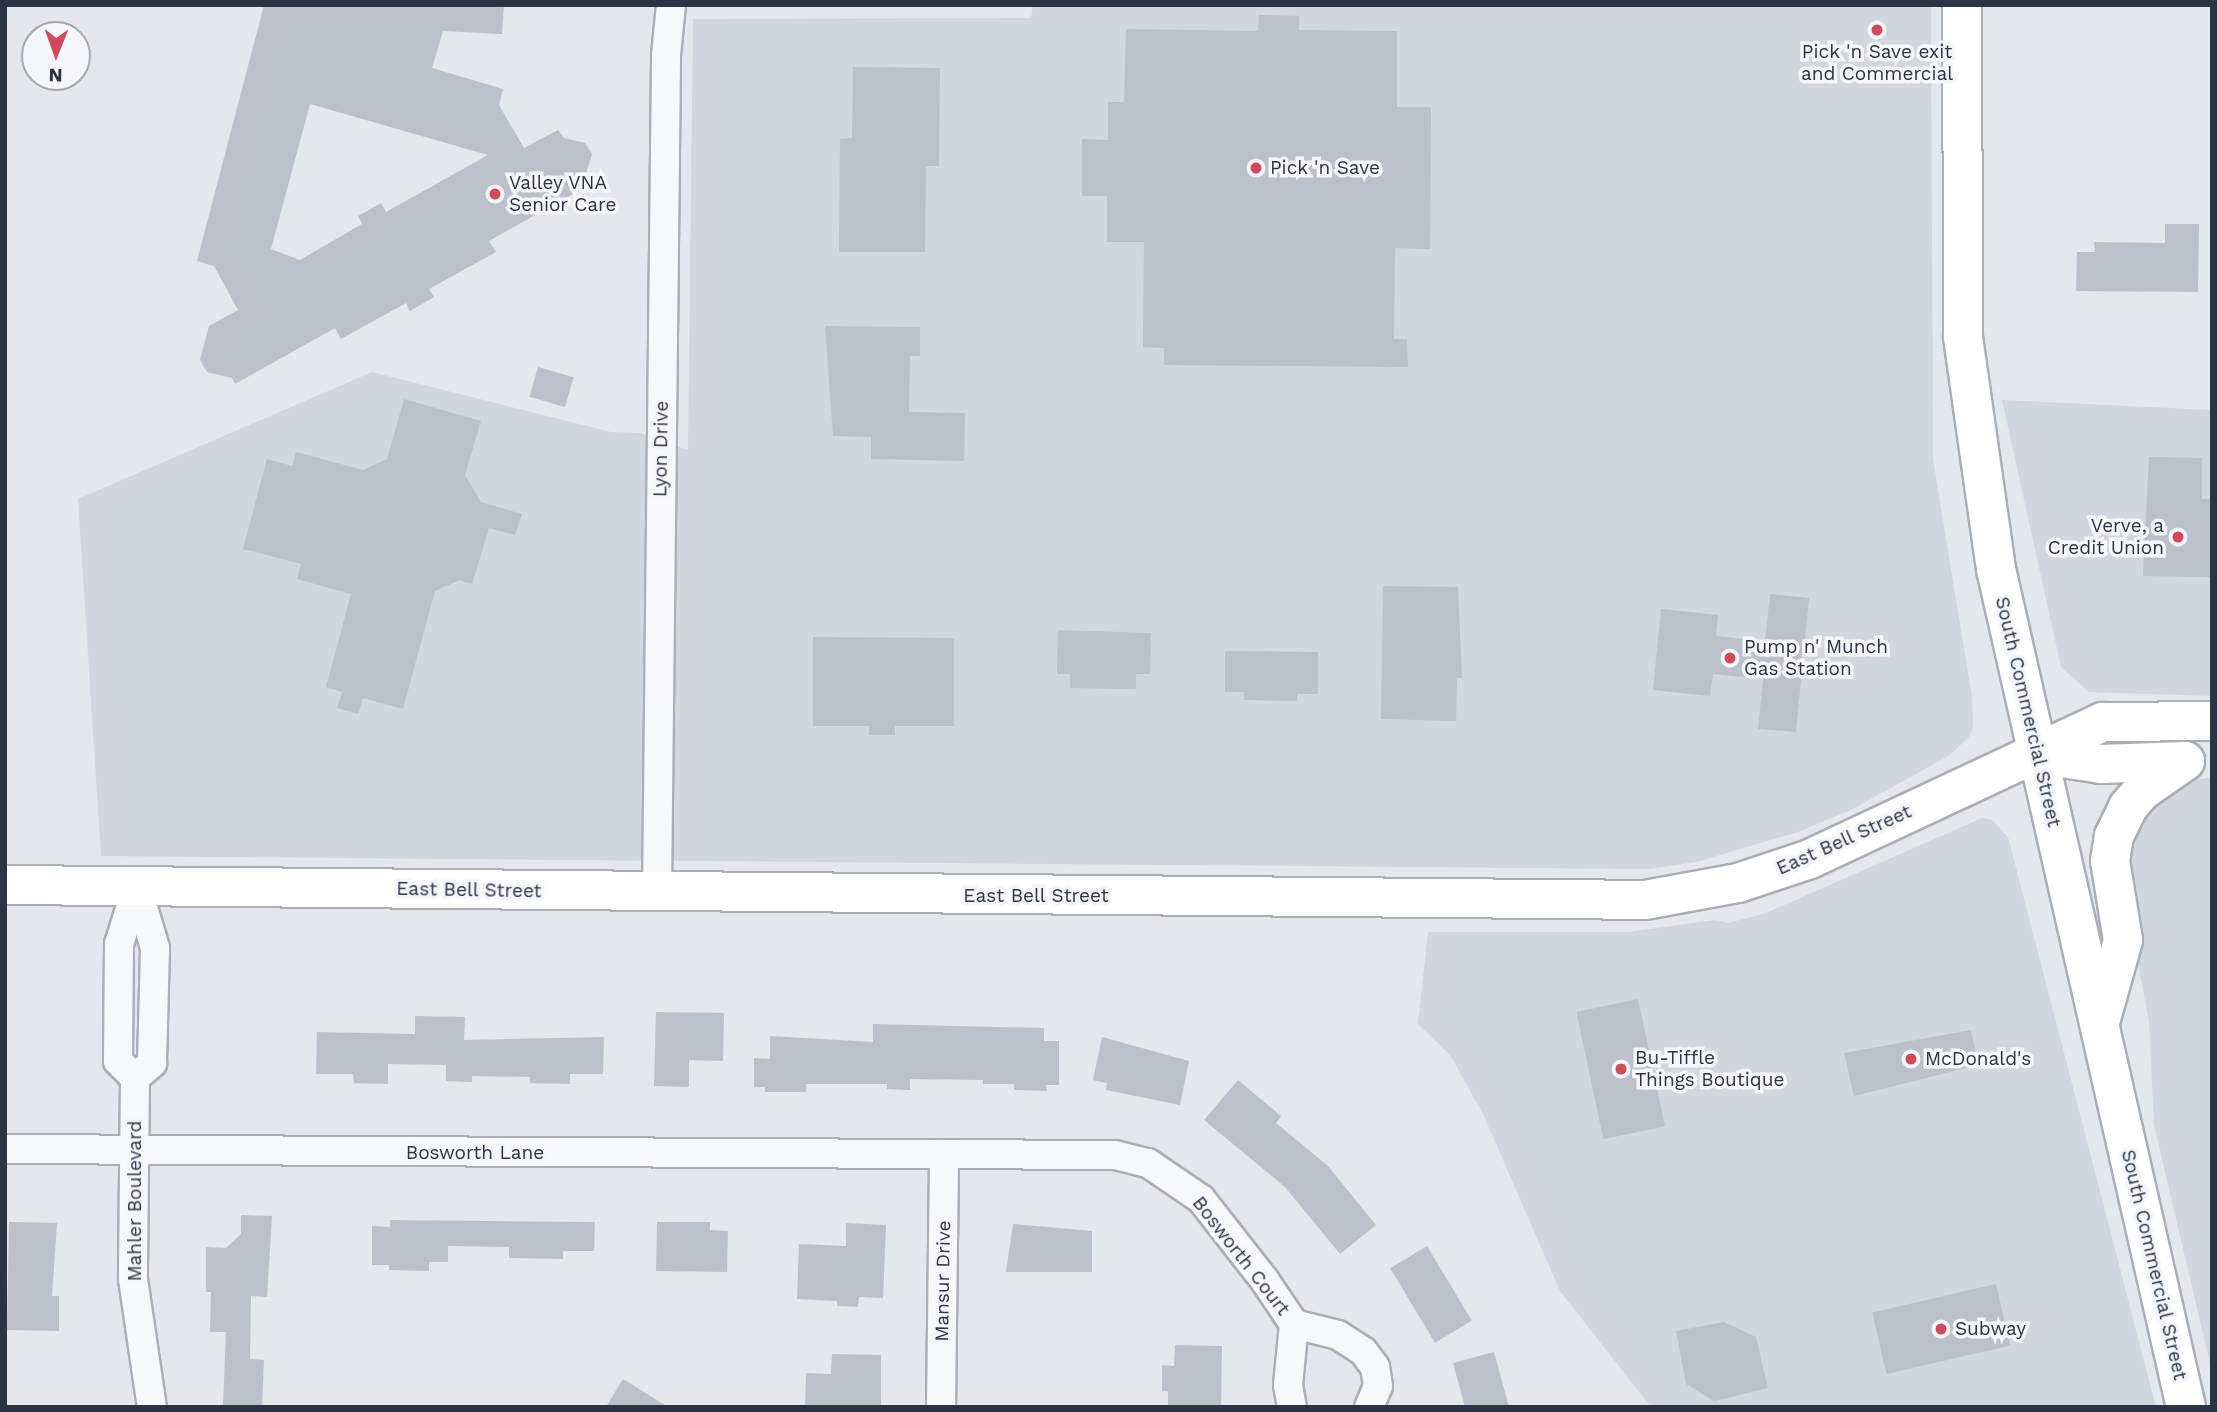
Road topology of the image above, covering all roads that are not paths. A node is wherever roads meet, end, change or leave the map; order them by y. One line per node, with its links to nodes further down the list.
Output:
1 (671, 5): 8 (street, Lyon Drive)
2 (1962, 5): 4 (main road, South Commercial Street)
3 (2212, 721): 4 (main road, East Bell Street)
4 (2037, 754): 5 (main road); 8 (main road, East Bell Street); 9 (main road, South Commercial Street)
5 (2199, 760): 9 (main road)
6 (5, 885): 7 (main road, East Bell Street)
7 (137, 887): 8 (main road, East Bell Street); 11 (street, Mahler Boulevard)
8 (657, 892)
9 (2099, 1024): 18 (main road, South Commercial Street)
10 (5, 1149): 11 (street, Bosworth Lane)
11 (134, 1150): 12 (street, Bosworth Lane); 14 (street, Mahler Boulevard)
12 (944, 1155): 13 (street, Bosworth Court); 15 (street, Mansur Drive)
13 (1294, 1324): 16 (street, Bosworth Court); 17 (street, Bosworth Court)
14 (152, 1407)
15 (941, 1407)
16 (1292, 1407)
17 (1369, 1407)
18 (2186, 1407)

